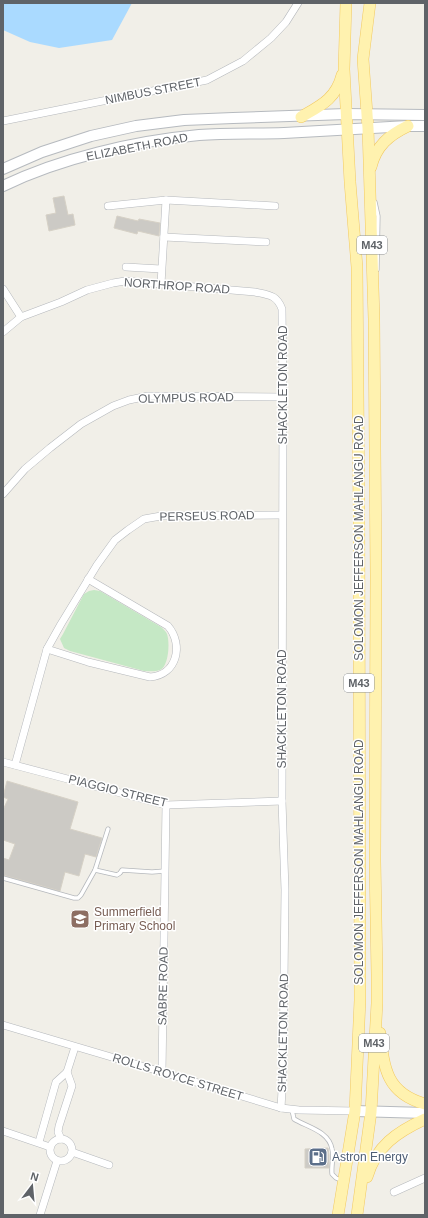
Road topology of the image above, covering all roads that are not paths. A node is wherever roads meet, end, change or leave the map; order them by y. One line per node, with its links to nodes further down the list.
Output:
1 (298, 3): 9 (street, NIMBUS STREET)
2 (346, 3): 4 (main road, SOLOMON JEFFERSON MAHLANGU ROAD / M43)
3 (370, 3): 6 (main road, SOLOMON JEFFERSON MAHLANGU ROAD / M43)
4 (344, 69): 5 (main road, SOLOMON JEFFERSON MAHLANGU ROAD / M43); 8 (main road)
5 (346, 114): 6 (street, ELIZABETH ROAD); 8 (street, ELIZABETH ROAD); 13 (main road, SOLOMON JEFFERSON MAHLANGU ROAD / M43)
6 (366, 115): 7 (street, ELIZABETH ROAD); 12 (main road, SOLOMON JEFFERSON MAHLANGU ROAD / M43)
7 (425, 115)
8 (300, 117): 14 (street, ELIZABETH ROAD)
9 (3, 121)
10 (408, 126): 11 (street, ELIZABETH ROAD); 12 (street, ELIZABETH ROAD); 15 (main road)
11 (425, 126)
12 (368, 128): 13 (street, ELIZABETH ROAD); 15 (main road, SOLOMON JEFFERSON MAHLANGU ROAD / M43)
13 (348, 129): 16 (street, ELIZABETH ROAD); 50 (main road, SOLOMON JEFFERSON MAHLANGU ROAD / M43)
14 (3, 169)
15 (370, 177): 42 (main road, SOLOMON JEFFERSON MAHLANGU ROAD / M43)
16 (3, 186)
17 (166, 200): 18 (street); 19 (street); 20 (street)
18 (108, 206)
19 (275, 206)
20 (164, 237): 21 (street); 23 (street)
21 (266, 242)
22 (126, 266): 23 (street)
23 (161, 269): 24 (street)
24 (160, 284): 26 (street, NORTHROP ROAD); 27 (street, NORTHROP ROAD)
25 (3, 289): 27 (street)
26 (282, 309): 29 (street, SHACKLETON ROAD)
27 (21, 317): 28 (street, NORTHROP ROAD)
28 (3, 332)
29 (283, 397): 30 (street, OLYMPUS ROAD); 31 (street, SHACKLETON ROAD)
30 (3, 494)
31 (282, 515): 32 (street, PERSEUS ROAD); 36 (street, SHACKLETON ROAD)
32 (88, 579): 33 (street, PERSEUS ROAD); 33 (street)
33 (47, 650): 35 (street, PERSEUS ROAD)
34 (3, 762): 35 (street, PIAGGIO STREET)
35 (15, 765): 37 (street, PIAGGIO STREET)
36 (282, 801): 37 (street, PIAGGIO STREET); 48 (street, SHACKLETON ROAD)
37 (166, 805): 40 (street, SABRE ROAD)
38 (108, 830): 39 (lane)
39 (95, 870): 40 (lane); 41 (lane)
40 (165, 872): 45 (street, SABRE ROAD)
41 (3, 878)
42 (377, 1003): 47 (main road); 51 (main road, SOLOMON JEFFERSON MAHLANGU ROAD / M43)
43 (3, 1025): 44 (street, ROLLS ROYCE STREET)
44 (75, 1047): 45 (street, ROLLS ROYCE STREET); 46 (street)
45 (162, 1072): 48 (street, ROLLS ROYCE STREET)
46 (66, 1076): 55 (street); 56 (street)
47 (425, 1104)
48 (281, 1108): 49 (street, ROLLS ROYCE STREET)
49 (292, 1110): 50 (street, ROLLS ROYCE STREET); 62 (lane)
50 (355, 1111): 51 (street); 62 (main road, SOLOMON JEFFERSON MAHLANGU ROAD / M43)
51 (371, 1112): 52 (street); 64 (main road, SOLOMON JEFFERSON MAHLANGU ROAD / M43)
52 (425, 1113)
53 (425, 1119): 64 (main road)
54 (3, 1131): 56 (street)
55 (61, 1139): 57 (street); 58 (street)
56 (39, 1142): 57 (street)
57 (50, 1146): 59 (street)
58 (72, 1152): 59 (street); 60 (street)
59 (57, 1161): 65 (street)
60 (109, 1165)
61 (425, 1178): 63 (street)
62 (344, 1181): 66 (main road, SOLOMON JEFFERSON MAHLANGU ROAD / M43)
63 (394, 1192)
64 (357, 1212)
65 (40, 1215)
66 (338, 1215)

